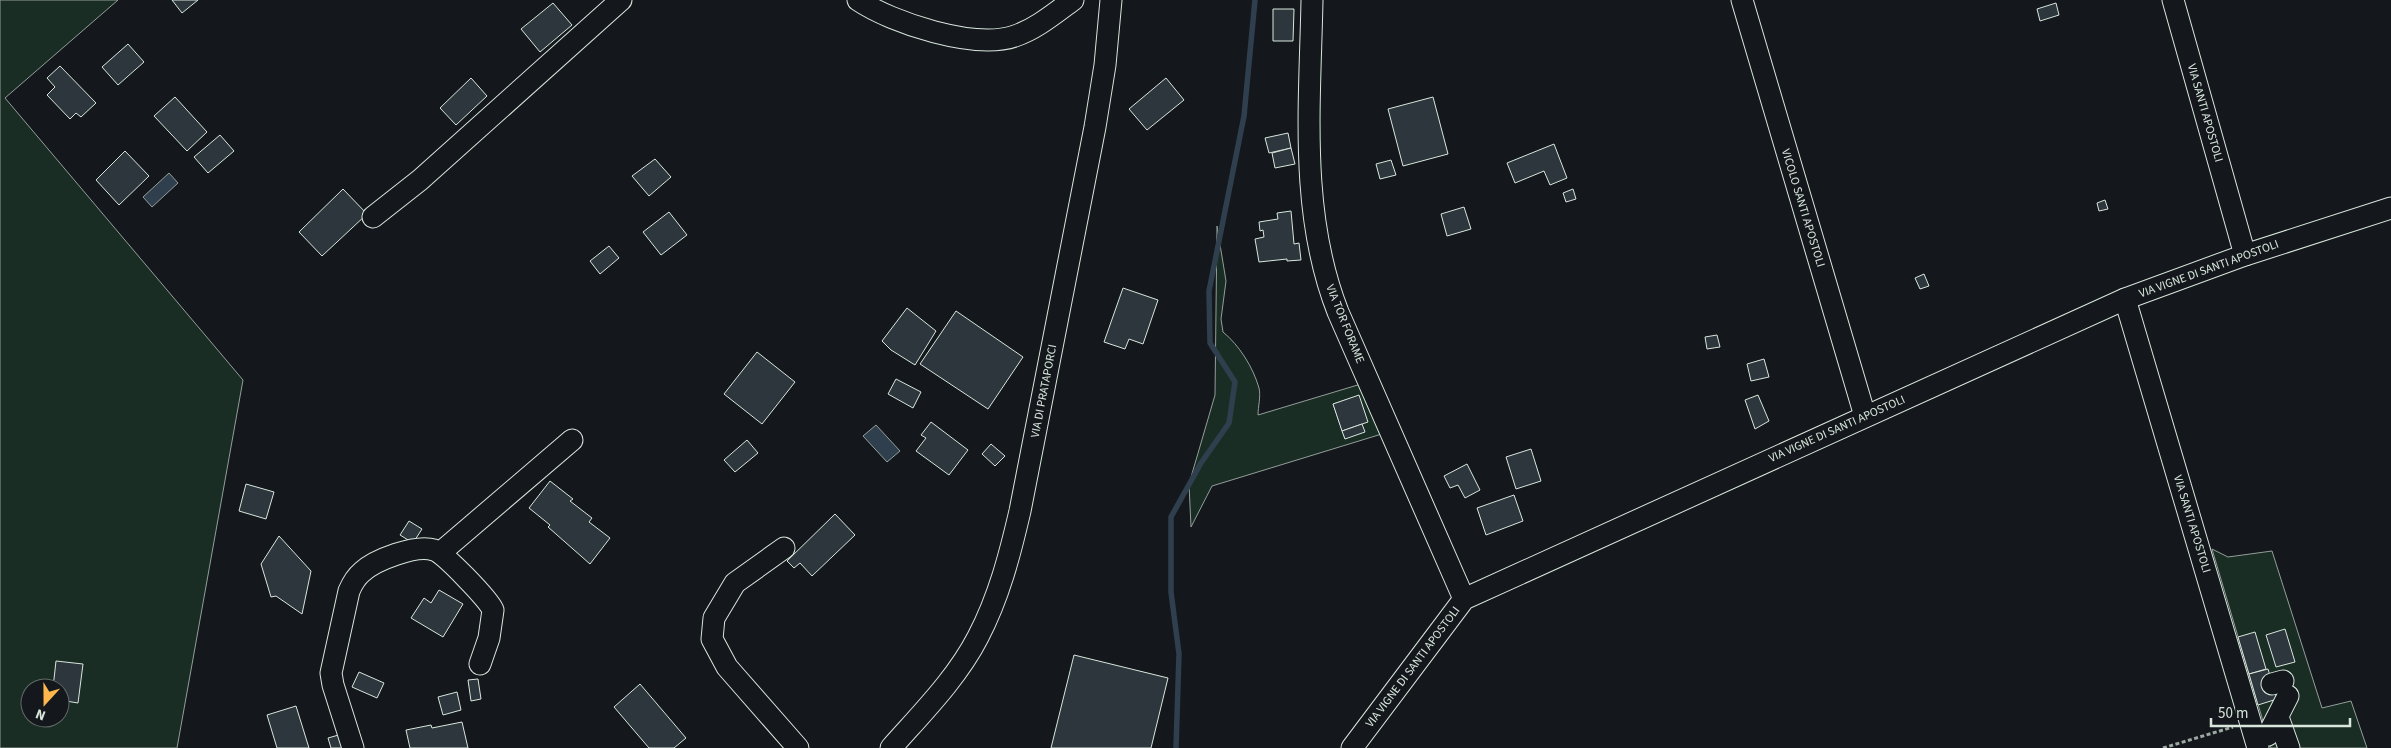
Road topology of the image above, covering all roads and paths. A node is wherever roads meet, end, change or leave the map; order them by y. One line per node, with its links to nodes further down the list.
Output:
1 (621, 0): 9 (street)
2 (858, 0): 3 (street)
3 (1073, 0)
4 (1111, 0): 24 (street, VIA DI PRATAPORCI)
5 (1312, 0): 16 (street, VIA TOR FORAME)
6 (1742, 0): 12 (street, VICOLO SANTI APOSTOLI)
7 (2173, 0): 10 (street, VIA SANTI APOSTOLI)
8 (2391, 208): 10 (street, VIA VIGNE DI SANTI APOSTOLI)
9 (373, 217)
10 (2245, 255): 11 (street, VIA VIGNE DI SANTI APOSTOLI)
11 (2125, 299): 12 (street, VIA VIGNE DI SANTI APOSTOLI); 20 (street, VIA SANTI APOSTOLI)
12 (1865, 416): 16 (street, VIA VIGNE DI SANTI APOSTOLI)
13 (572, 440): 15 (street)
14 (784, 548): 23 (street)
15 (440, 553): 17 (street); 22 (street)
16 (1464, 599): 25 (street, VIA VIGNE DI SANTI APOSTOLI)
17 (480, 664)
18 (2281, 687): 19 (street)
19 (2278, 717): 21 (street); 27 (street)
20 (2251, 722): 21 (street, VIA SANTI APOSTOLI); 26 (path)
21 (2263, 742)
22 (353, 748)
23 (798, 748)
24 (891, 748)
25 (1352, 748)
26 (2163, 748)
27 (2289, 748)

